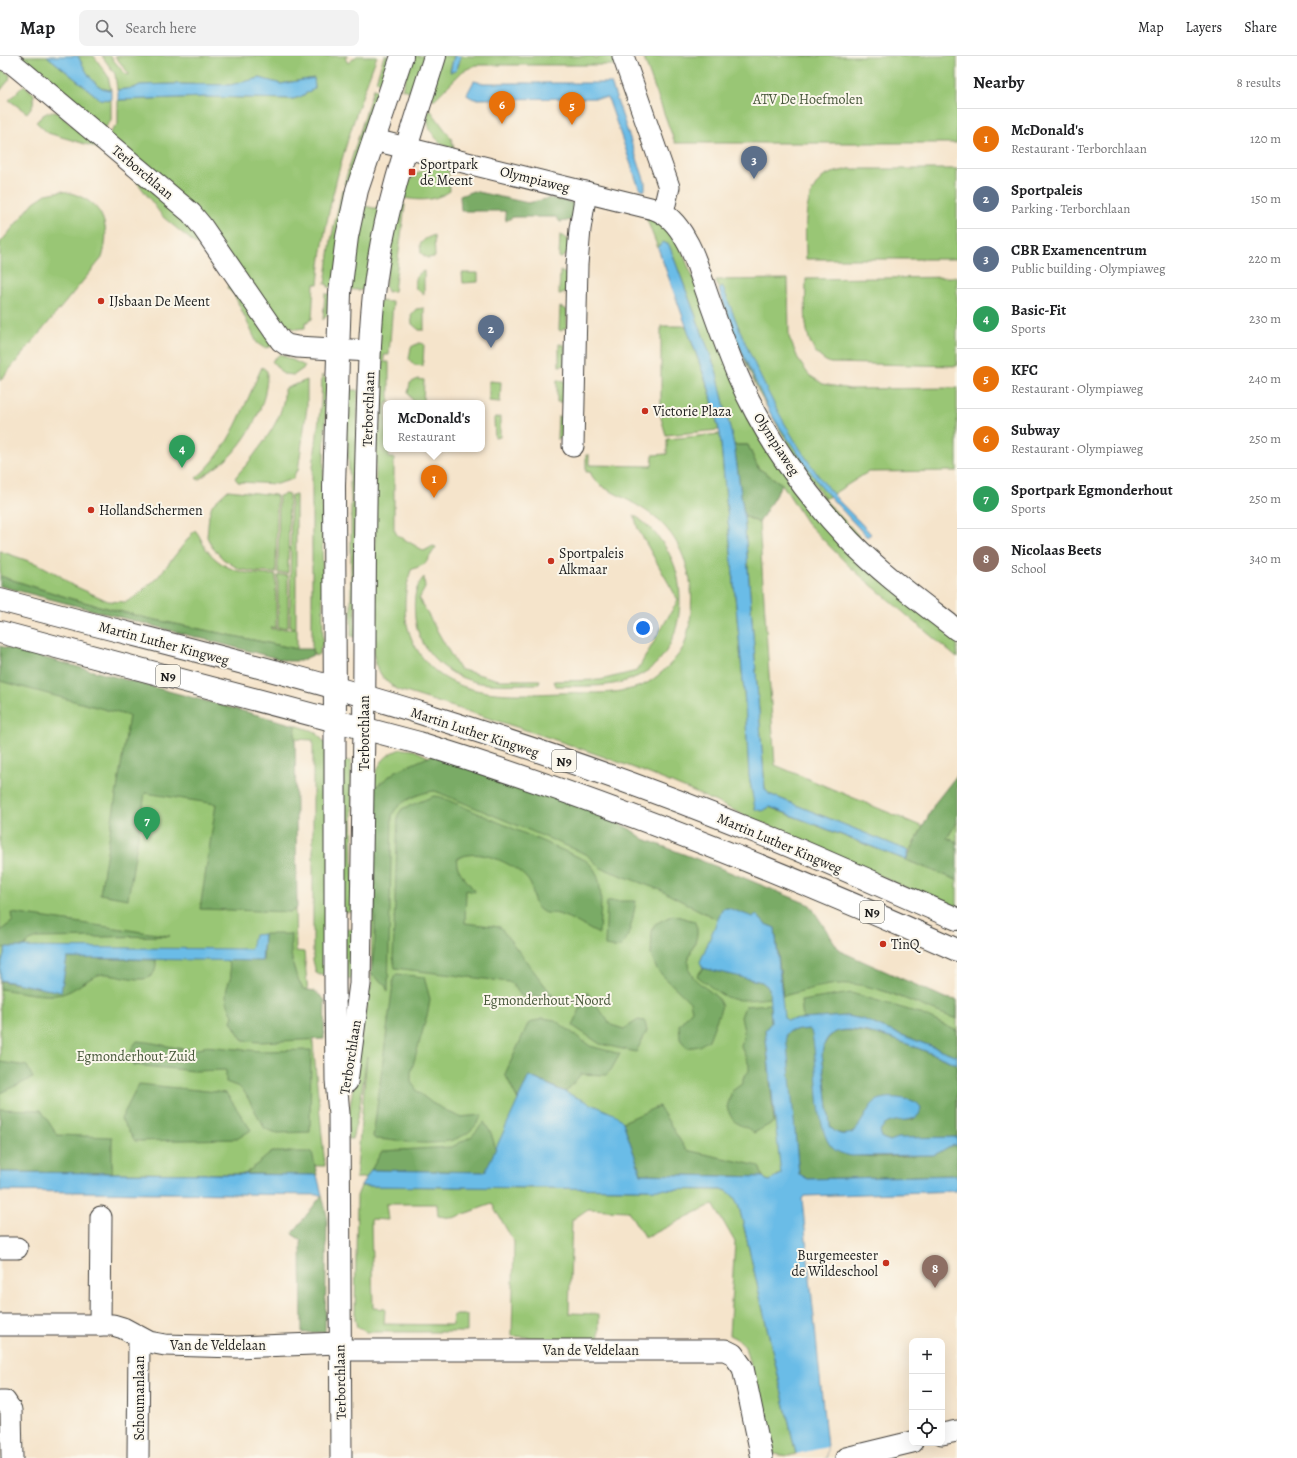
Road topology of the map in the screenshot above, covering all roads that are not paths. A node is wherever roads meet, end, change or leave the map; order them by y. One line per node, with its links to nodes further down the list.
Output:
1 (402, 56): 5 (main road, Terborchlaan)
2 (435, 56): 6 (main road, Terborchlaan)
3 (623, 56): 8 (street)
4 (0, 58): 9 (street, Terborchlaan)
5 (374, 140): 6 (street); 9 (main road, Terborchlaan)
6 (406, 148): 7 (street, Olympiaweg); 10 (main road, Terborchlaan)
7 (586, 192): 8 (street, Olympiaweg); 11 (street)
8 (663, 213): 13 (street, Olympiaweg)
9 (338, 350): 10 (street, Terborchlaan); 15 (main road, Terborchlaan)
10 (370, 351): 16 (main road, Terborchlaan)
11 (573, 446)
12 (0, 600): 15 (main road, Martin Luther Kingweg / N9)
13 (957, 630)
14 (0, 632): 17 (main road, Martin Luther Kingweg / N9)
15 (335, 689): 16 (main road, Martin Luther Kingweg / N9); 17 (main road, Terborchlaan)
16 (364, 697): 18 (main road, Terborchlaan); 21 (main road, Martin Luther Kingweg / N9)
17 (335, 721): 18 (main road, Martin Luther Kingweg / N9); 23 (street, Terborchlaan)
18 (364, 728): 19 (main road, Martin Luther Kingweg / N9); 23 (street, Terborchlaan)
19 (787, 875): 20 (main road, N9); 22 (main road, Martin Luther Kingweg / N9)
20 (832, 910)
21 (957, 919)
22 (957, 950)
23 (340, 1114): 28 (street, Terborchlaan)
24 (101, 1217): 26 (street)
25 (0, 1325): 26 (street, Van de Veldelaan)
26 (100, 1325): 27 (street, Van de Veldelaan)
27 (139, 1338): 28 (street, Van de Veldelaan); 34 (street, Schoumanlaan)
28 (339, 1346): 35 (street, Terborchlaan); 36 (street, Van de Veldelaan)
29 (0, 1401): 33 (street)
30 (957, 1431): 31 (street)
31 (945, 1433)
32 (909, 1443): 37 (street)
33 (12, 1458)
34 (138, 1458)
35 (341, 1458)
36 (762, 1458)
37 (846, 1458)

